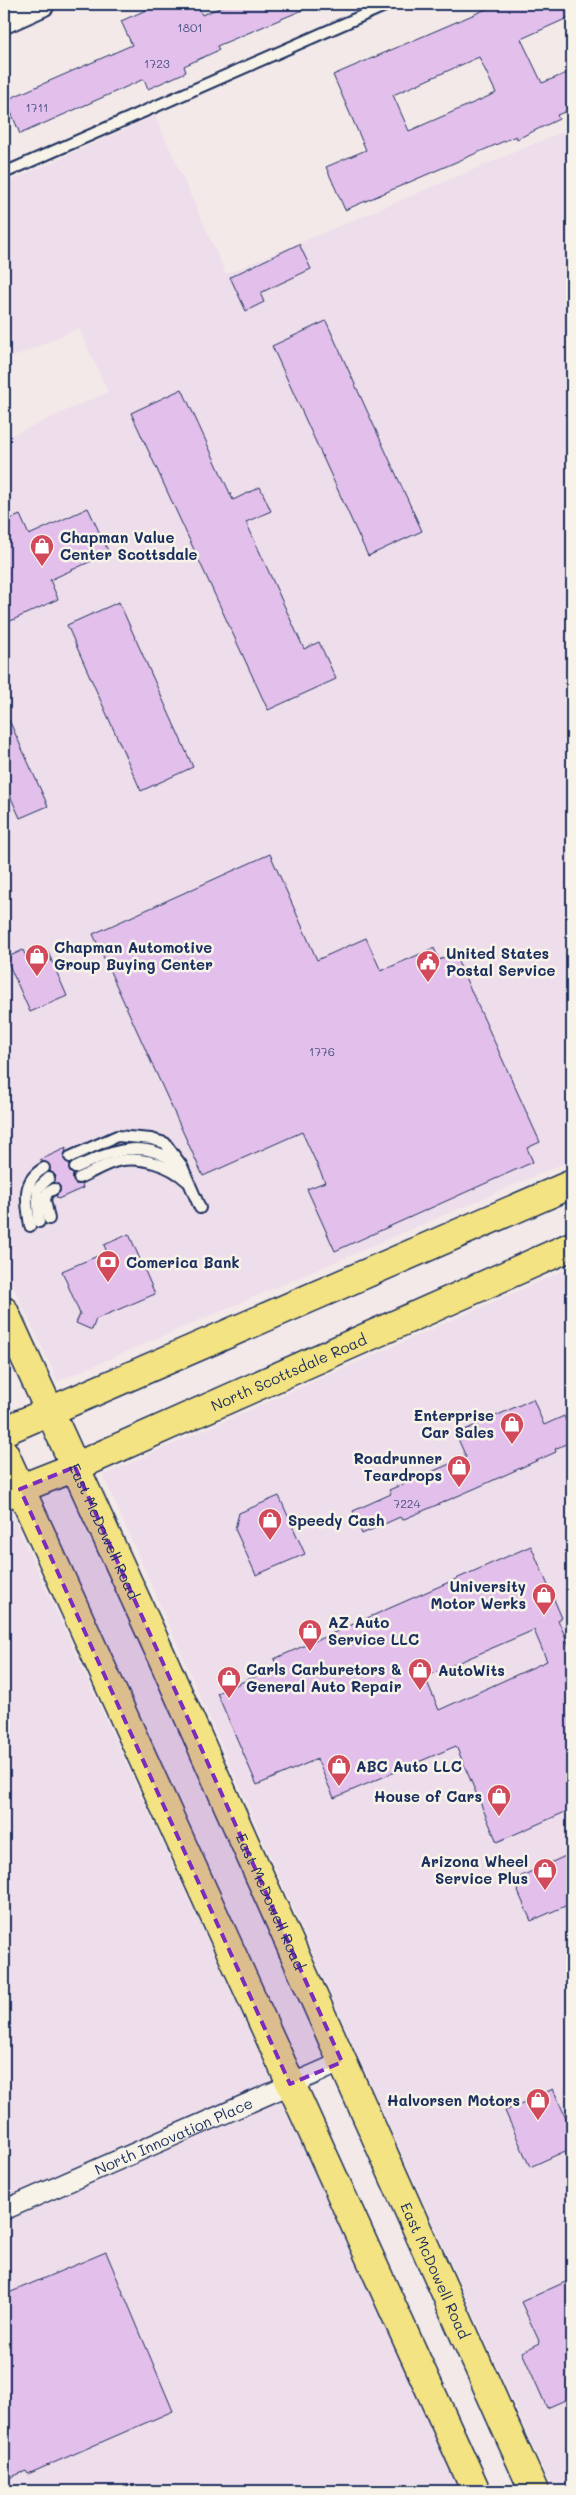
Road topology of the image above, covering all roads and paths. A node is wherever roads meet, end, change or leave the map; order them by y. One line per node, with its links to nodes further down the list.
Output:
1 (42, 4): 3 (street)
2 (389, 4): 4 (lane)
3 (4, 21)
4 (4, 173)
5 (70, 1157): 6 (lane)
6 (182, 1166): 8 (lane); 11 (lane)
7 (44, 1168): 15 (lane)
8 (74, 1168)
9 (49, 1178): 15 (lane)
10 (79, 1178): 11 (lane)
11 (189, 1183): 14 (lane)
12 (572, 1184): 18 (main road)
13 (54, 1189): 15 (lane)
14 (200, 1208)
15 (40, 1222)
16 (572, 1246): 21 (main road, North Scottsdale Road)
17 (4, 1312): 18 (main road, East McDowell Road)
18 (50, 1411): 19 (main road); 21 (main road, East McDowell Road)
19 (4, 1431)
20 (4, 1452): 22 (main road)
21 (75, 1467): 22 (main road, North Scottsdale Road); 23 (main road, East McDowell Road)
22 (12, 1492): 24 (main road)
23 (342, 2062): 24 (street, North Innovation Place); 27 (main road, East McDowell Road)
24 (290, 2084): 25 (street, North Innovation Place); 26 (main road)
25 (4, 2210)
26 (476, 2491)
27 (534, 2491)

